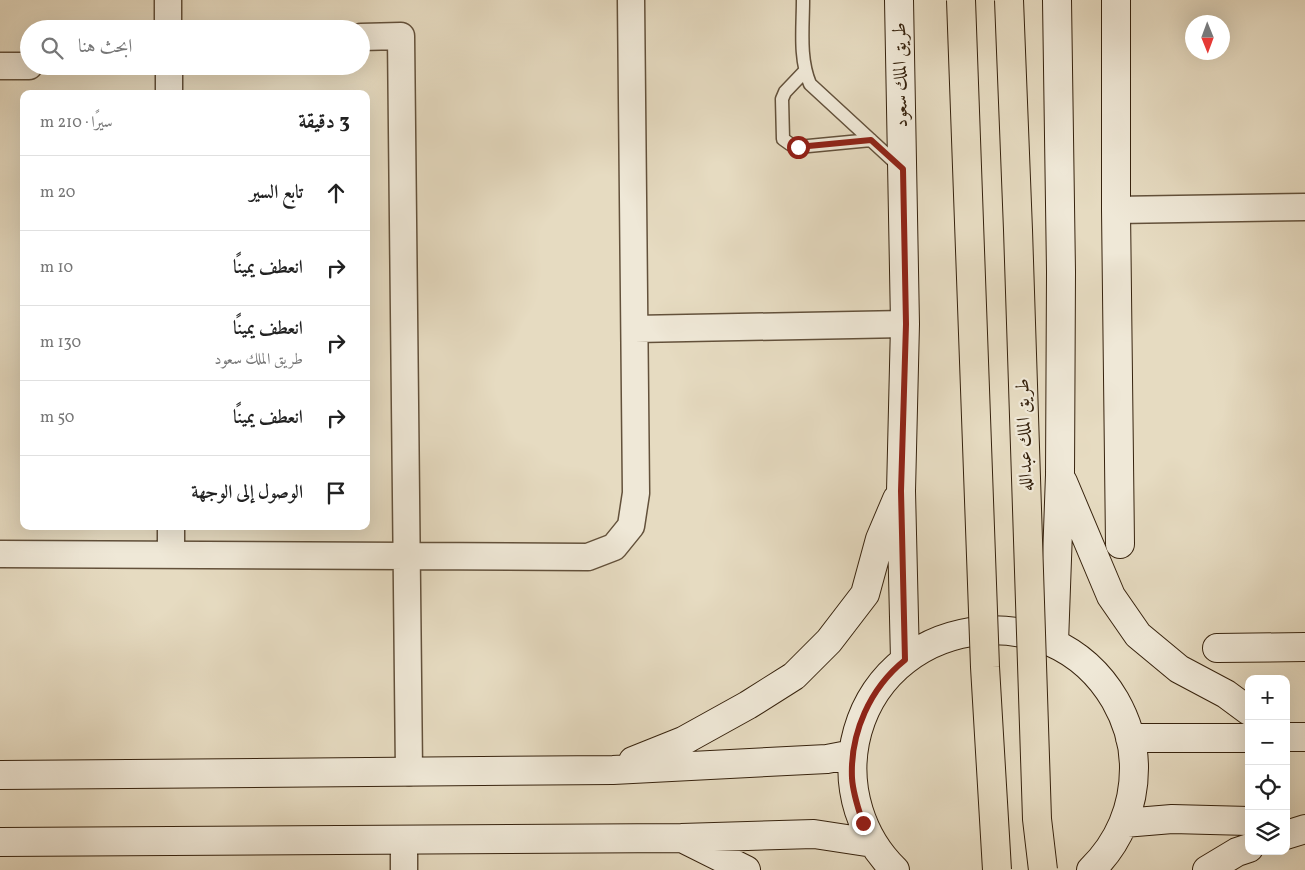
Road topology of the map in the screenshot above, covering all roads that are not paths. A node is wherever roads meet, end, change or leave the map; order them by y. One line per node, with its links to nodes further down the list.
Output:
1 (168, 0): 9 (street)
2 (631, 0): 21 (street)
3 (803, 0): 13 (lane)
4 (899, 0): 17 (main road, طريق الملك سعود)
5 (961, 0): 56 (main road, bridge)
6 (1009, 0): 57 (main road, طريق الملك عبدالله, bridge)
7 (1057, 0): 22 (main road)
8 (1116, 0): 19 (main road)
9 (168, 20)
10 (370, 37): 28 (street)
11 (0, 66): 12 (street)
12 (20, 66)
13 (805, 71): 16 (lane); 16 (lane)
14 (169, 75): 15 (street)
15 (169, 90)
16 (871, 140): 17 (lane)
17 (903, 169): 20 (main road, طريق الملك سعود)
18 (1305, 207): 19 (street)
19 (1116, 210): 25 (main road)
20 (906, 324): 21 (street); 23 (main road, طريق الملك سعود)
21 (634, 329): 28 (street)
22 (1060, 475): 29 (main road); 33 (main road)
23 (901, 491): 32 (main road, طريق الملك سعود); 39 (main road)
24 (171, 530): 27 (street)
25 (1120, 544)
26 (0, 554): 27 (street)
27 (171, 555): 28 (street)
28 (407, 556): 40 (street)
29 (1054, 643): 32 (main road); 36 (main road)
30 (1305, 647): 31 (main road)
31 (1217, 648)
32 (905, 660): 38 (main road)
33 (1245, 708)
34 (1290, 737): 35 (main road)
35 (1305, 737)
36 (1130, 738): 37 (main road); 45 (main road)
37 (1245, 738)
38 (853, 754): 39 (main road); 51 (main road)
39 (613, 770): 40 (main road)
40 (410, 772): 41 (main road)
41 (0, 775)
42 (1245, 821): 45 (main road)
43 (1290, 822): 44 (main road)
44 (1305, 822)
45 (1124, 823): 58 (main road)
46 (1305, 829): 47 (main road)
47 (1290, 834)
48 (681, 838): 49 (main road); 51 (main road); 54 (main road)
49 (404, 840): 50 (main road); 53 (street)
50 (0, 842)
51 (873, 843): 55 (main road)
52 (1245, 849): 59 (main road)
53 (404, 870)
54 (746, 870)
55 (895, 870)
56 (997, 870)
57 (1043, 870)
58 (1091, 870)
59 (1207, 870)

